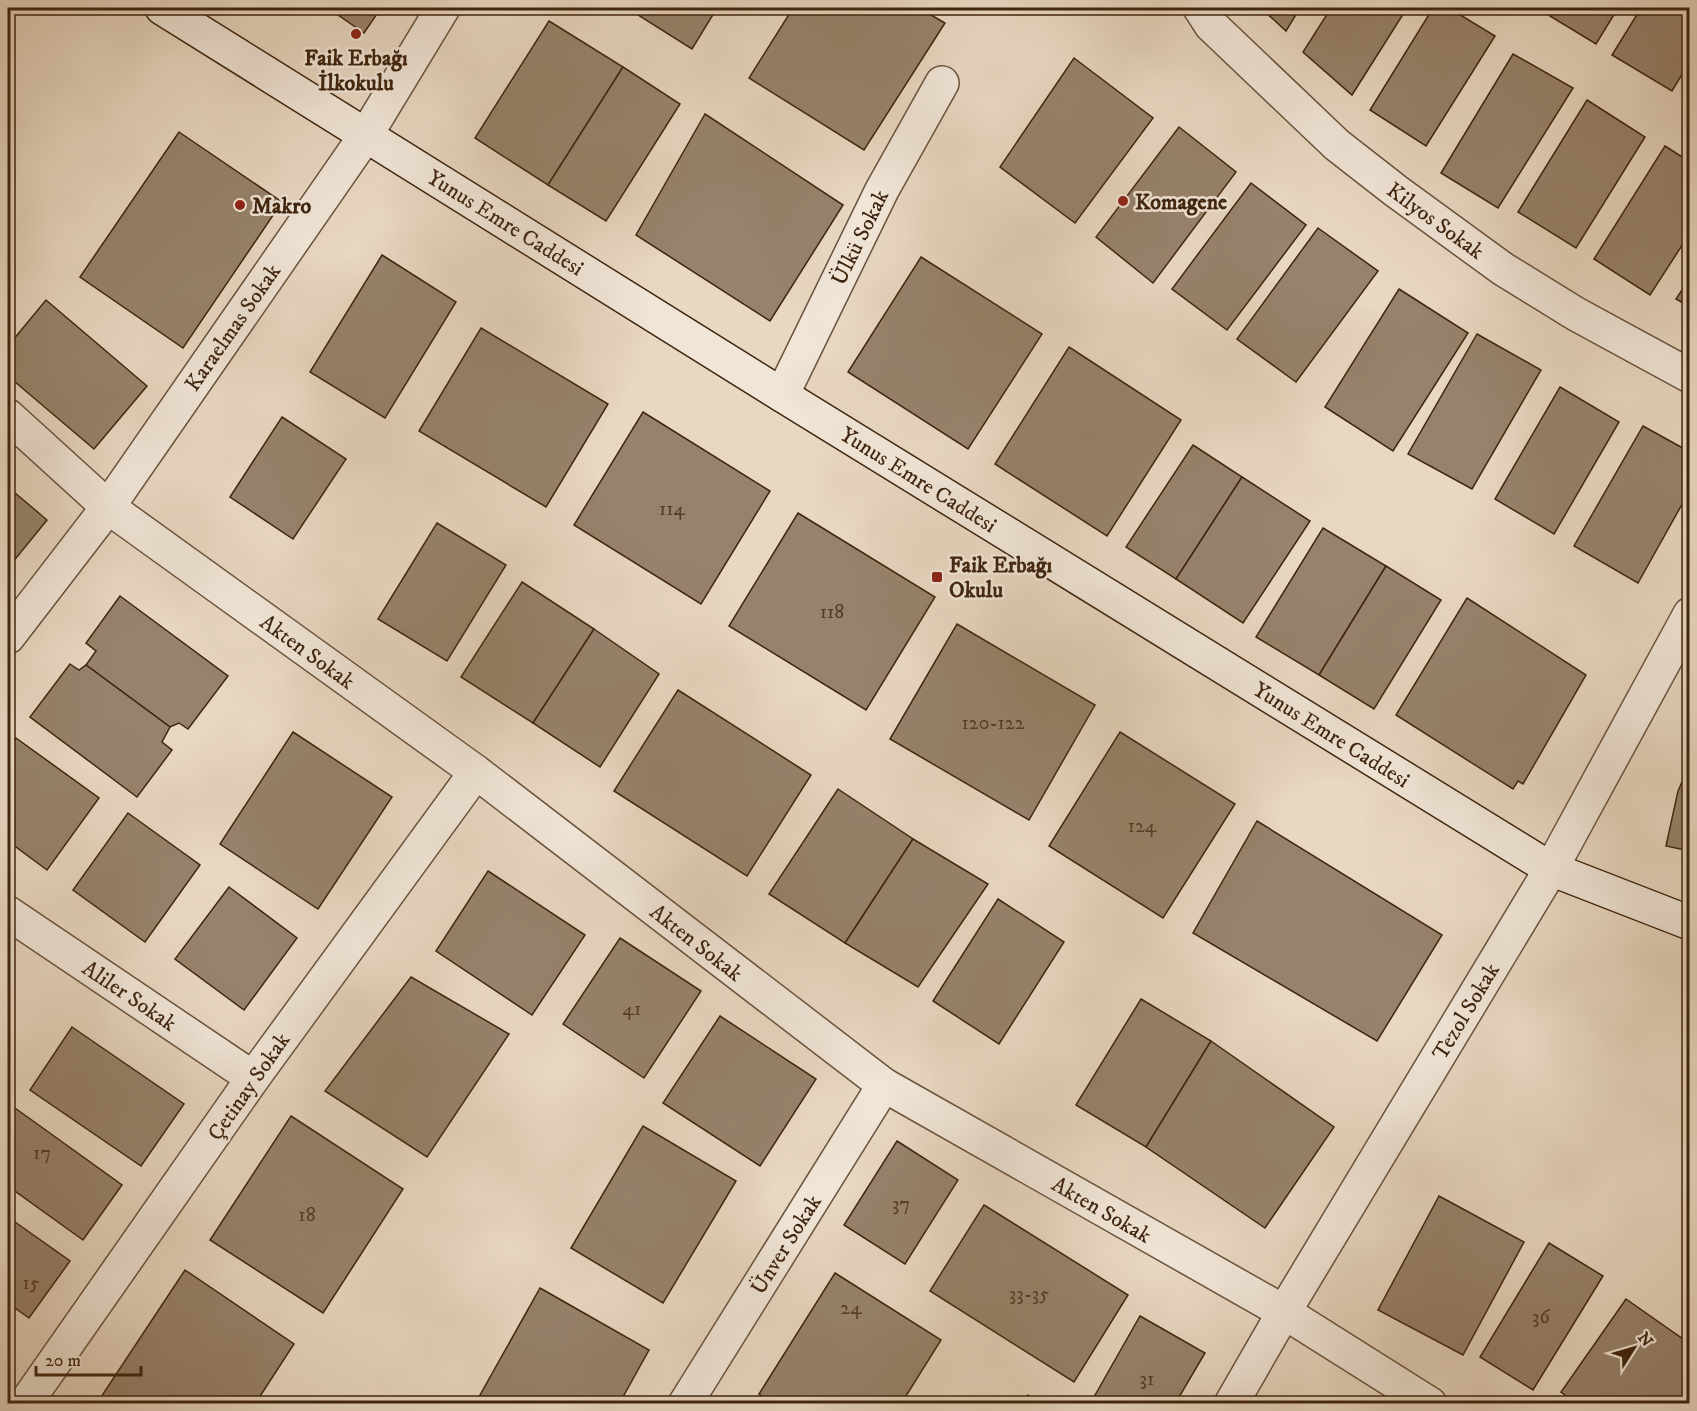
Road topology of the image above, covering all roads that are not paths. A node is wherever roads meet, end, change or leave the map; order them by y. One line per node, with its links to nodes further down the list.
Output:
1 (162, 8): 5 (street, Yunus Emre Caddesi)
2 (443, 8): 5 (street, Karaelmas Sokak)
3 (1206, 16): 6 (street, Kilyos Sokak)
4 (942, 83): 7 (street, Ülkü Sokak)
5 (366, 135): 7 (street, Yunus Emre Caddesi); 9 (street, Karaelmas Sokak)
6 (1689, 376)
7 (782, 395): 13 (street, Yunus Emre Caddesi)
8 (8, 416): 9 (street, Akten Sokak)
9 (108, 507): 11 (street, Karaelmas Sokak); 12 (street, Akten Sokak)
10 (1689, 614): 13 (street, Tezol Sokak)
11 (8, 637)
12 (476, 772): 16 (street, Çetinay Sokak); 17 (street, Akten Sokak)
13 (1551, 869): 15 (street, Yunus Emre Caddesi); 18 (street, Tezol Sokak)
14 (8, 913): 16 (street, Aliler Sokak)
15 (1689, 923)
16 (253, 1078): 19 (street, Çetinay Sokak)
17 (884, 1085): 18 (street, Akten Sokak); 20 (street, Ünver Sokak)
18 (1284, 1312): 21 (street, Tezol Sokak); 22 (street, Akten Sokak)
19 (25, 1404)
20 (685, 1404)
21 (1231, 1404)
22 (1430, 1404)

